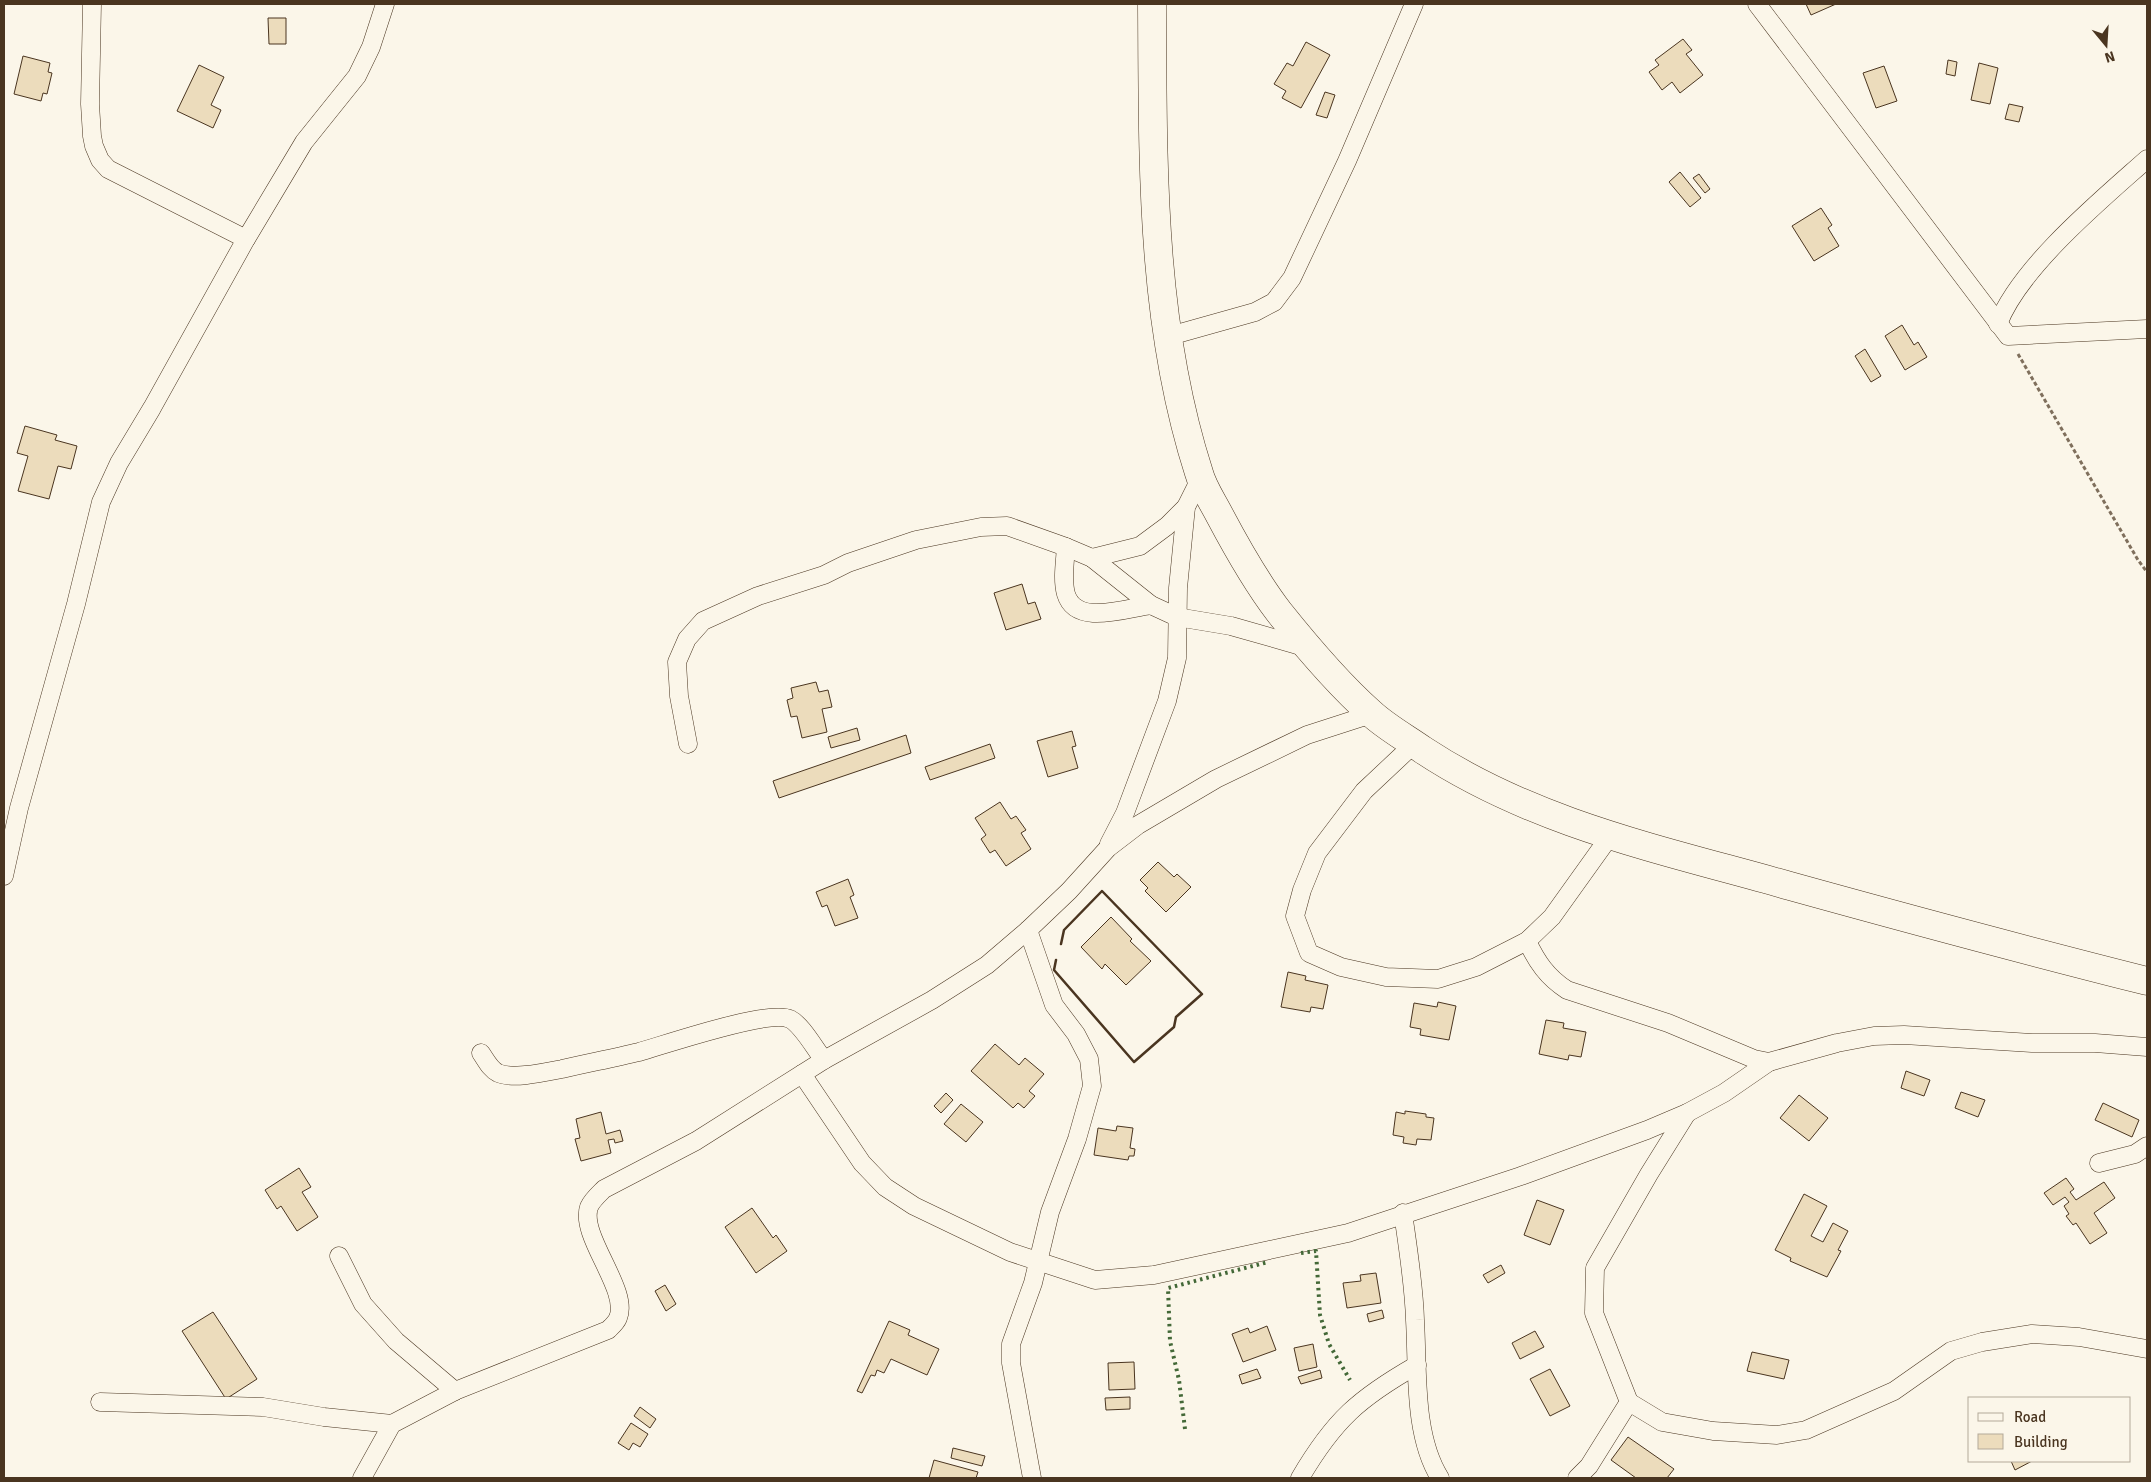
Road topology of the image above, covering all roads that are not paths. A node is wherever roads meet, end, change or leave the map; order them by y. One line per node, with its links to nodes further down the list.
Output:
1 (92, 4): 7 (street)
2 (385, 4): 7 (street)
3 (1152, 4): 10 (main road)
4 (1414, 4): 10 (street)
5 (1756, 4): 9 (street)
6 (2147, 158): 9 (street)
7 (246, 238): 23 (street)
8 (2147, 329): 9 (street)
9 (2003, 330)
10 (1166, 337): 11 (main road)
11 (1200, 479): 12 (street); 17 (main road)
12 (1186, 507): 14 (street); 16 (street)
13 (1066, 547): 14 (street); 15 (street); 19 (street)
14 (1092, 558): 15 (street)
15 (1151, 605): 16 (street)
16 (1177, 616): 17 (street); 22 (street)
17 (1308, 648): 18 (main road)
18 (1372, 714): 20 (main road); 22 (street)
19 (688, 744)
20 (1414, 744): 21 (main road); 25 (street)
21 (1610, 836): 25 (street); 26 (main road)
22 (1108, 848): 24 (street)
23 (4, 876)
24 (1028, 930): 29 (street); 37 (street)
25 (1527, 942): 30 (street)
26 (2147, 981)
27 (2147, 1047): 30 (street)
28 (480, 1053): 29 (street)
29 (824, 1060): 31 (street)
30 (1769, 1062): 32 (street)
31 (802, 1074): 37 (street); 40 (street)
32 (1687, 1113): 35 (street); 42 (street)
33 (2147, 1146): 34 (street)
34 (2099, 1163)
35 (1403, 1214): 37 (street); 39 (street)
36 (339, 1256): 40 (street)
37 (1040, 1261): 45 (street)
38 (2147, 1349): 42 (street)
39 (1417, 1365): 46 (street); 47 (street)
40 (455, 1391): 43 (street)
41 (100, 1402): 43 (street)
42 (1629, 1402): 48 (street)
43 (392, 1424): 44 (street)
44 (362, 1478)
45 (1032, 1478)
46 (1300, 1478)
47 (1440, 1478)
48 (1577, 1478)

